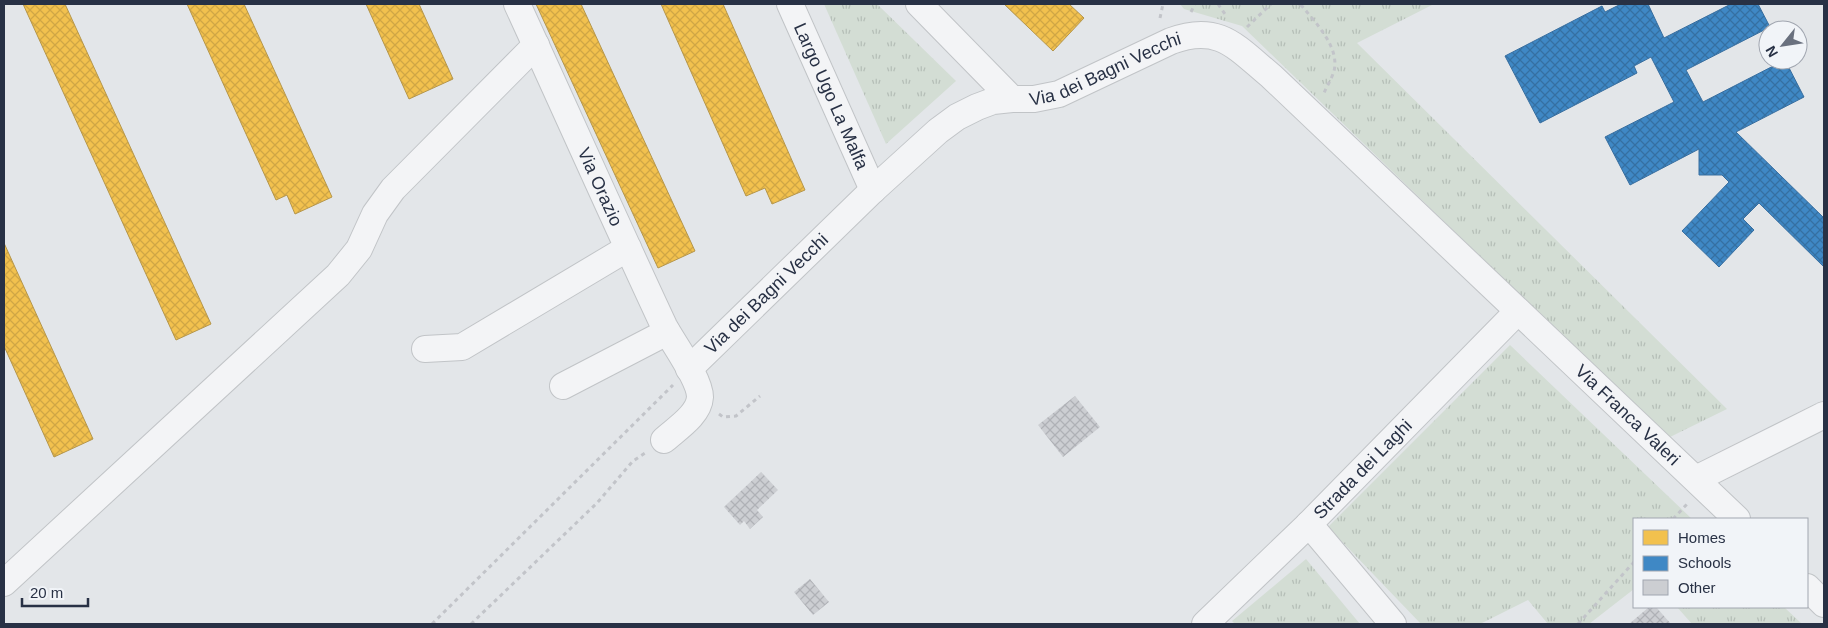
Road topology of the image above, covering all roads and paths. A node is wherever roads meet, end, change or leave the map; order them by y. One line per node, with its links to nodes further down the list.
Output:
1 (517, 4): 9 (street, Via Orazio)
2 (790, 4): 12 (street, Largo Ugo La Malfa)
3 (919, 4): 10 (street)
4 (1163, 4): 7 (path)
5 (1271, 4): 8 (path)
6 (1301, 4): 11 (path)
7 (1160, 18)
8 (1231, 43): 10 (street, Via dei Bagni Vecchi); 11 (street, Via dei Bagni Vecchi)
9 (536, 45): 13 (street, Via Orazio); 27 (street)
10 (1012, 99): 12 (street, Via dei Bagni Vecchi)
11 (1320, 123): 14 (street, Via dei Bagni Vecchi)
12 (873, 190): 17 (street, Via dei Bagni Vecchi)
13 (628, 248): 15 (street, Via Orazio); 16 (street)
14 (1518, 311): 23 (street, Via Franca Valeri); 25 (street, Strada dei Laghi)
15 (667, 332): 17 (street, Via Orazio); 18 (street)
16 (425, 349)
17 (689, 369): 20 (street, Via Orazio); 31 (path)
18 (563, 386)
19 (760, 396): 20 (path)
20 (700, 399): 22 (street)
21 (1824, 416): 23 (street)
22 (664, 440): 32 (path)
23 (1696, 479): 24 (street, Via Franca Valeri)
24 (1736, 518)
25 (1309, 524): 30 (street, Strada dei Laghi); 33 (street)
26 (1633, 563): 34 (path)
27 (4, 583)
28 (1808, 588): 29 (street)
29 (1824, 604)
30 (1209, 623)
31 (432, 624)
32 (471, 624)
33 (1393, 624)
34 (1578, 624)

